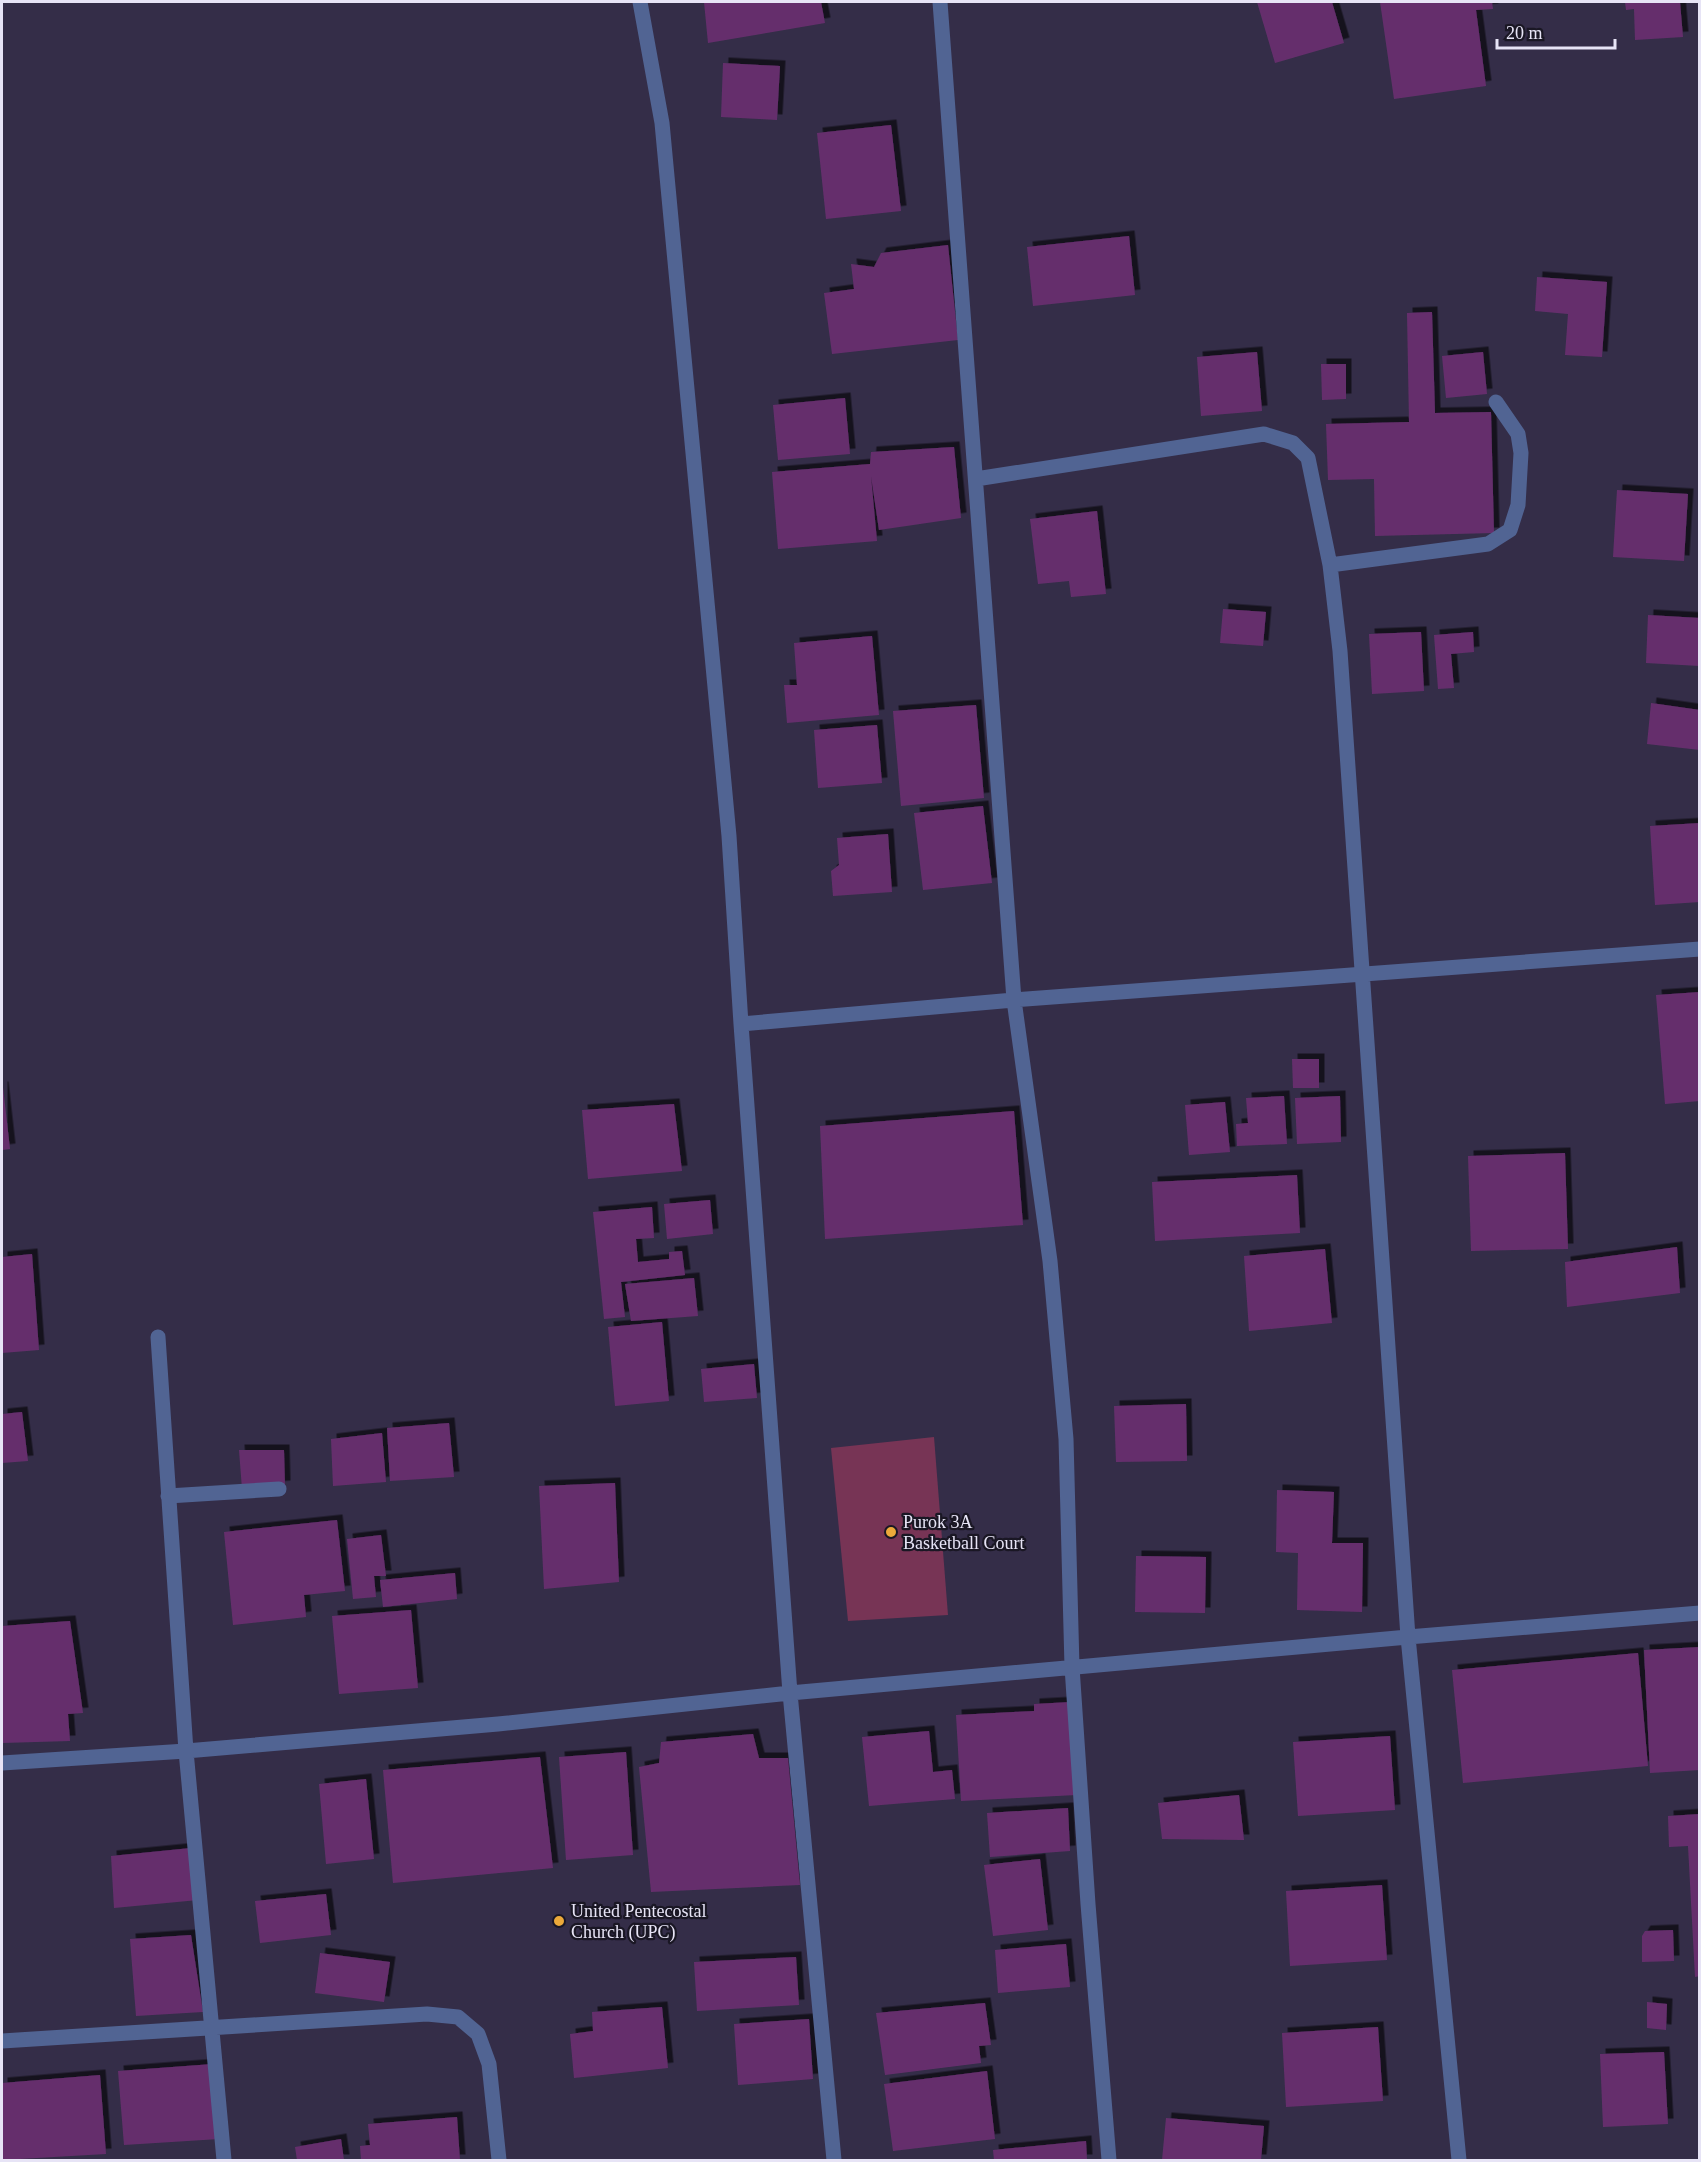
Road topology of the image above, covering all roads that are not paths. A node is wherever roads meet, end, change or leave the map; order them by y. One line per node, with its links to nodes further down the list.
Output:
1 (640, 2): 9 (street)
2 (940, 2): 4 (street)
3 (1496, 402): 5 (street)
4 (976, 479): 5 (street); 8 (street)
5 (1330, 565): 7 (street)
6 (1700, 949): 7 (street)
7 (1362, 974): 8 (street); 14 (street)
8 (1014, 1000): 9 (street); 15 (street)
9 (741, 1024): 16 (street)
10 (158, 1337): 12 (street)
11 (279, 1489): 12 (street)
12 (168, 1496): 17 (street)
13 (1700, 1612): 14 (street)
14 (1408, 1637): 15 (street); 25 (street)
15 (1072, 1667): 16 (street); 24 (street)
16 (790, 1693): 17 (street); 23 (street)
17 (186, 1750): 18 (street); 19 (street)
18 (2, 1763)
19 (212, 2028): 20 (street); 21 (street); 22 (street)
20 (2, 2041)
21 (224, 2160)
22 (499, 2160)
23 (834, 2160)
24 (1109, 2160)
25 (1460, 2160)

